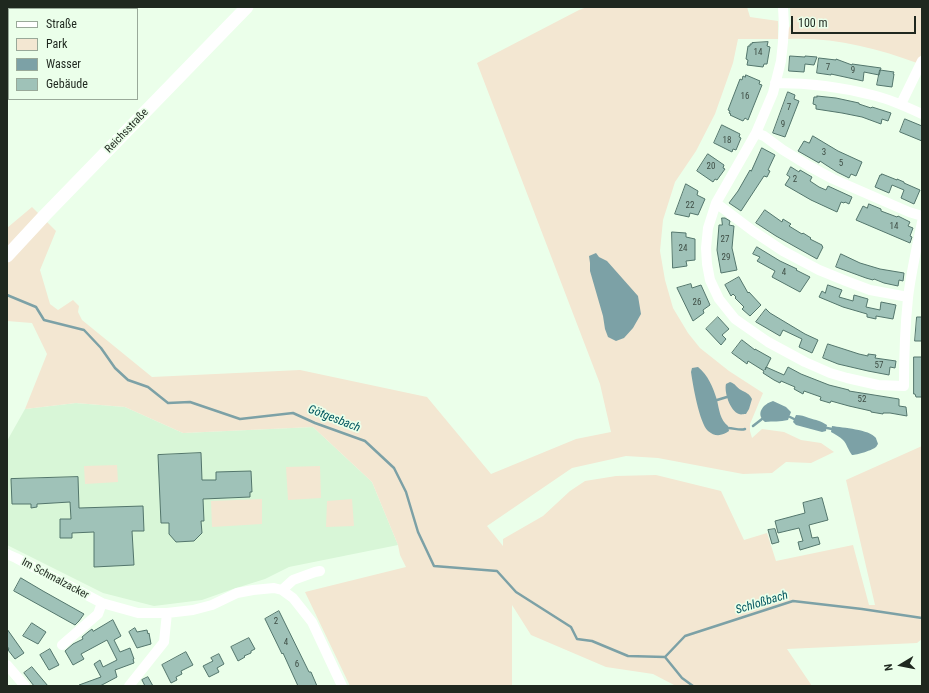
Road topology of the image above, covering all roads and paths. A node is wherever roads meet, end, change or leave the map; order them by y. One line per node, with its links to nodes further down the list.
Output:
1 (247, 7): 11 (main road, Reichsstraße)
2 (783, 7): 4 (street)
3 (922, 61): 5 (street)
4 (775, 83): 5 (street); 7 (street)
5 (901, 104): 6 (street)
6 (922, 114)
7 (756, 133): 8 (street); 9 (street)
8 (716, 203): 12 (street); 12 (street)
9 (922, 216)
10 (922, 222): 12 (street)
11 (7, 256)
12 (908, 297)
13 (7, 554): 16 (street, Im Schmalzacker)
14 (320, 571): 15 (street)
15 (282, 590): 17 (street, Im Schmalzacker); 22 (street)
16 (102, 604): 17 (street, Im Schmalzacker); 18 (street, Im Schmalzacker)
17 (167, 613): 21 (street)
18 (62, 645)
19 (7, 664): 20 (street)
20 (25, 686)
21 (130, 686)
22 (342, 686)

